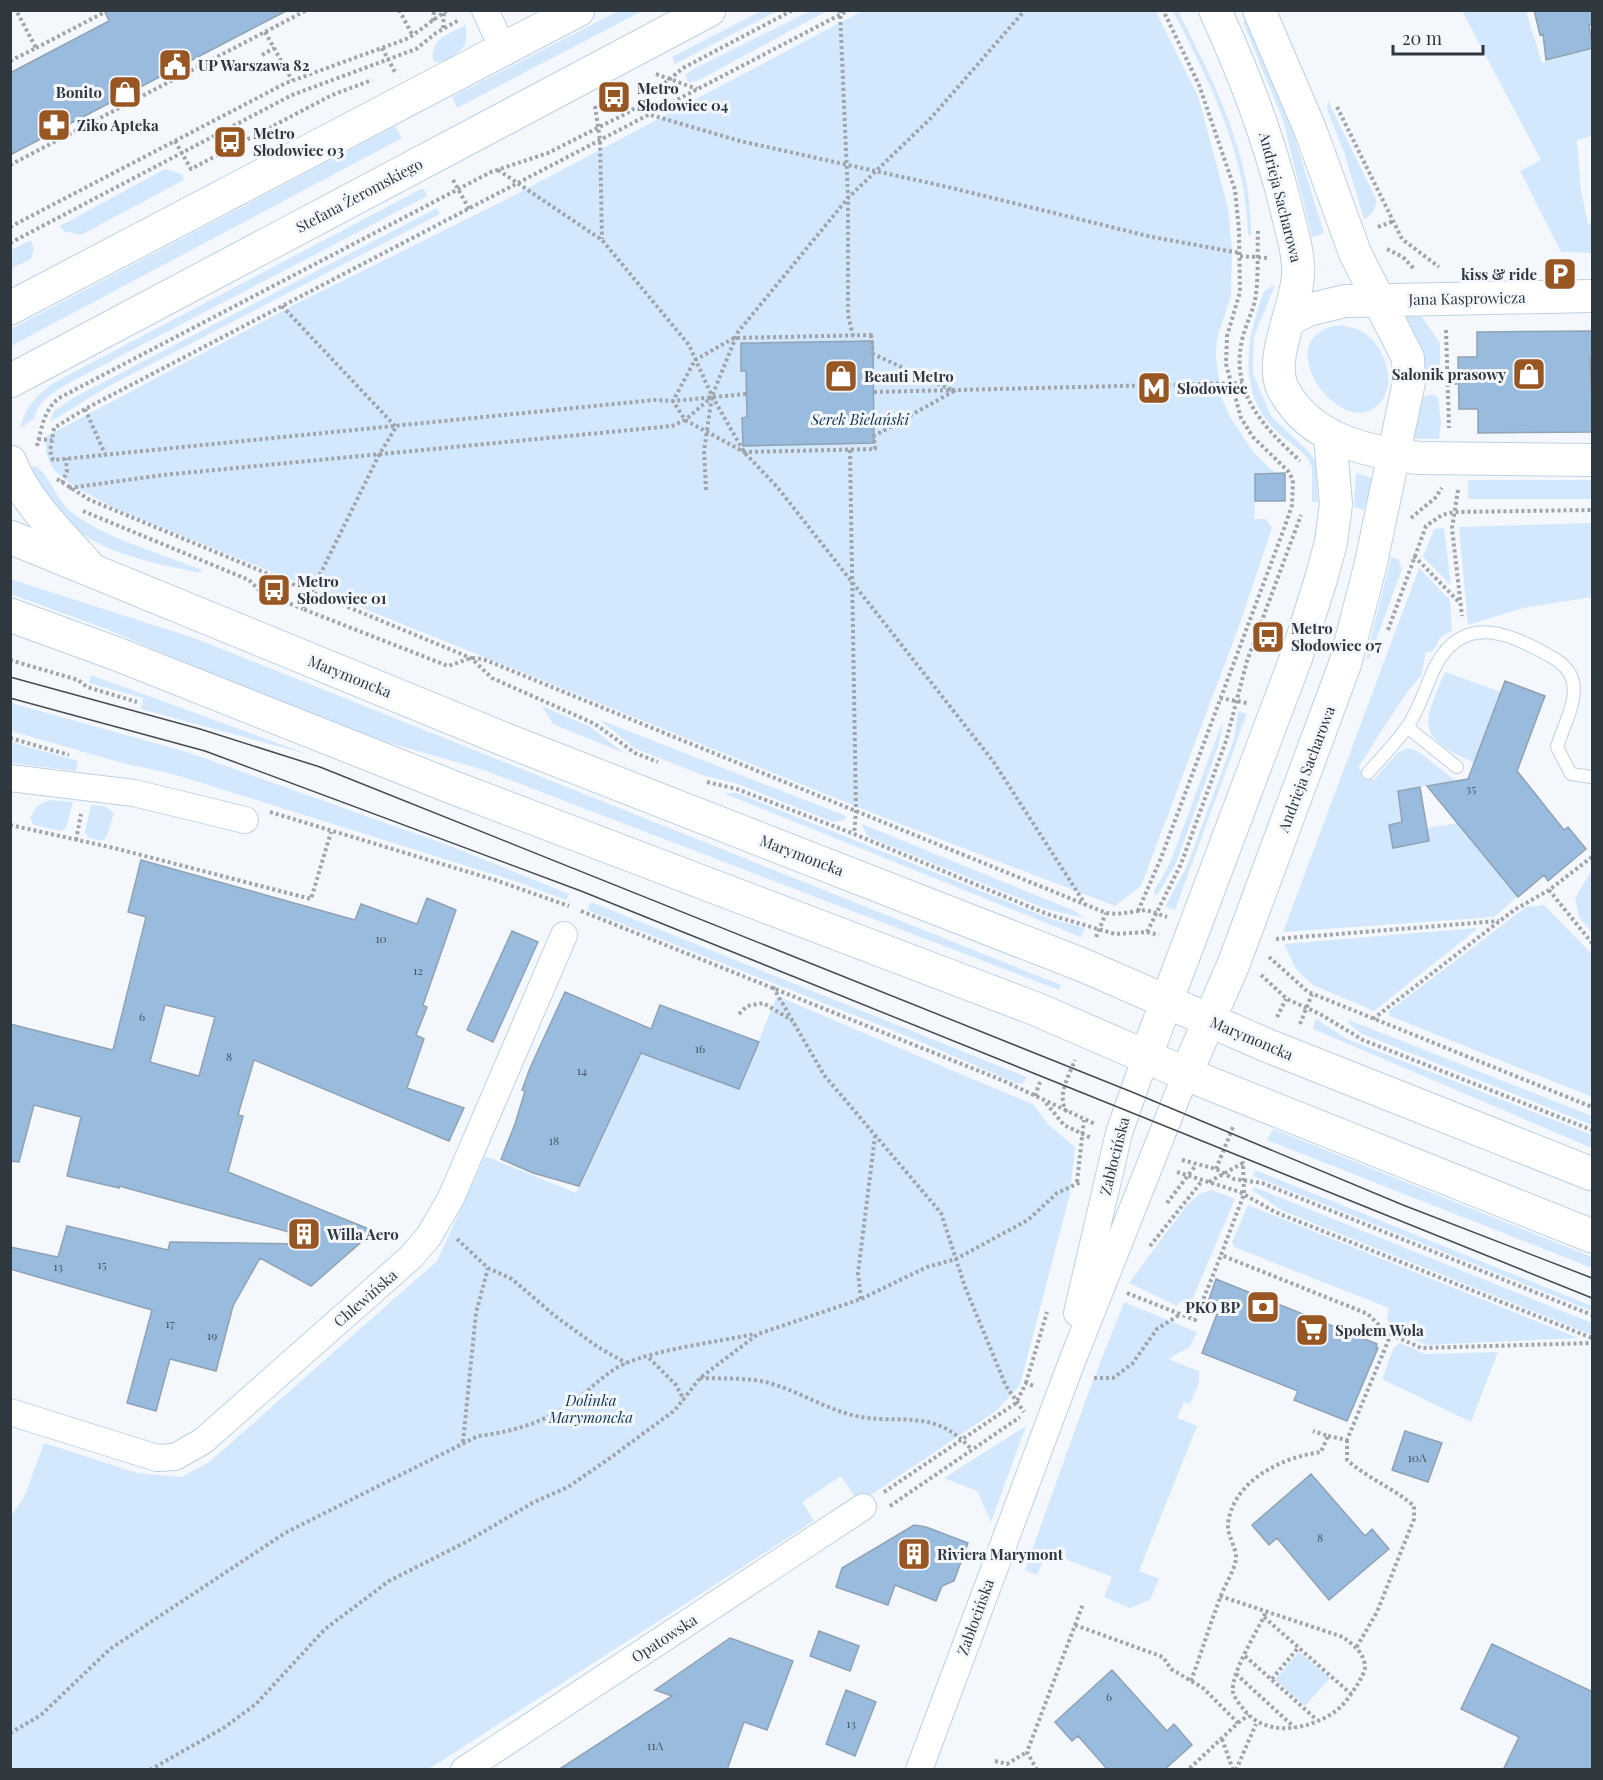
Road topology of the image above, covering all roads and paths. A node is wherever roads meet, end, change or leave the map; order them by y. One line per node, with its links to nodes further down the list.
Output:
1 (16, 10): 21 (path)
2 (307, 10): 19 (path)
3 (399, 10): 20 (path)
4 (434, 10): 17 (path)
5 (578, 10): 24 (main road)
6 (709, 10): 71 (main road, Stefana Żeromskiego)
7 (794, 10): 32 (path)
8 (849, 10): 16 (path)
9 (1025, 10): 47 (path)
10 (1163, 10): 57 (path)
11 (1215, 10): 66 (street, Andrieja Sacharowa)
12 (1259, 10): 63 (street)
13 (445, 11): 17 (path); 18 (path)
14 (105, 12): 21 (path)
15 (476, 13): 18 (path); 24 (street)
16 (840, 13): 35 (path); 44 (path)
17 (433, 21): 20 (path)
18 (443, 28): 26 (path)
19 (265, 32): 22 (path); 43 (path)
20 (413, 36): 23 (path)
21 (36, 48): 27 (path)
22 (274, 48): 25 (path); 33 (path)
23 (382, 48): 26 (path); 33 (path)
24 (504, 51): 65 (main road)
25 (262, 55)
26 (388, 59): 28 (path); 42 (path)
27 (10, 61)
28 (395, 71): 29 (path); 34 (path)
29 (385, 74)
30 (376, 78): 42 (path)
31 (645, 79): 32 (path)
32 (668, 79): 35 (path); 39 (path)
33 (292, 80): 41 (path)
34 (400, 80)
35 (698, 89): 38 (path)
36 (1332, 96): 60 (path)
37 (604, 100): 39 (path)
38 (650, 114): 40 (path); 44 (path)
39 (598, 128): 40 (path); 45 (path)
40 (600, 140): 48 (path); 54 (path)
41 (175, 141): 42 (path); 53 (path)
42 (182, 153): 55 (path)
43 (10, 165)
44 (847, 165): 47 (path); 50 (path)
45 (498, 170): 48 (path); 49 (path)
46 (449, 171): 49 (path)
47 (875, 171): 50 (path); 57 (path)
48 (517, 184): 51 (path); 54 (path)
49 (458, 189): 51 (path); 93 (path)
50 (848, 198): 68 (path); 69 (path)
51 (469, 209): 64 (path)
52 (1258, 219): 58 (path)
53 (10, 227)
54 (602, 240): 70 (path)
55 (10, 243)
56 (1379, 248): 61 (path)
57 (1240, 255): 58 (path); 72 (path)
58 (1257, 258): 59 (path); 73 (path)
59 (1278, 258)
60 (1441, 269)
61 (1417, 273)
62 (1593, 296): 63 (street, Jana Kasprowicza)
63 (1377, 300): 66 (street); 92 (street)
64 (282, 306): 82 (path); 85 (path)
65 (10, 308)
66 (1289, 320): 87 (street)
67 (1446, 334): 74 (path)
68 (853, 336): 69 (path); 76 (path)
69 (734, 338): 70 (path); 79 (path)
70 (695, 360): 79 (path); 80 (path)
71 (23, 374): 81 (main road)
72 (1229, 383): 73 (path); 76 (path); 142 (path)
73 (1244, 383): 96 (path)
74 (1448, 383): 75 (path); 84 (path)
75 (1459, 383)
76 (954, 391): 77 (path); 88 (path)
77 (874, 392)
78 (746, 394): 79 (path)
79 (712, 396): 80 (path); 83 (path); 86 (path); 89 (path)
80 (673, 401): 83 (path); 85 (path)
81 (10, 405)
82 (85, 409): 90 (path); 94 (path)
83 (685, 420): 86 (path); 91 (path)
84 (1450, 426)
85 (396, 427): 90 (path); 91 (path)
86 (708, 433): 89 (path); 102 (path)
87 (1330, 437): 92 (street); 160 (street)
88 (850, 450): 89 (path); 113 (path)
89 (744, 452): 113 (path)
90 (105, 454): 94 (path)
91 (378, 455): 100 (path); 114 (path)
92 (1394, 455): 95 (street); 165 (street, Andrieja Sacharowa)
93 (24, 457): 112 (main road)
94 (66, 458): 99 (path)
95 (1593, 460)
96 (1303, 466)
97 (1444, 477): 108 (path)
98 (55, 478): 99 (path)
99 (62, 483): 100 (path); 103 (path)
100 (68, 488): 114 (path)
101 (1458, 489): 107 (path)
102 (706, 490)
103 (59, 493)
104 (73, 506): 116 (path)
105 (1304, 508): 144 (path)
106 (1593, 510): 107 (path)
107 (1454, 512): 110 (path); 115 (path)
108 (1405, 520)
109 (10, 537): 112 (main road, Marymoncka)
110 (1418, 544)
111 (1414, 556): 115 (path)
112 (94, 572): 160 (main road, Marymoncka)
113 (853, 586): 132 (path); 141 (path)
114 (311, 590): 116 (path); 119 (path)
115 (1460, 603): 118 (path)
116 (303, 609): 119 (path)
117 (10, 615): 168 (main road)
118 (1464, 636): 122 (lane); 128 (lane)
119 (471, 658): 125 (path); 132 (path)
120 (10, 660): 121 (path)
121 (137, 702)
122 (1407, 727): 126 (lane); 127 (lane)
123 (10, 738): 124 (path)
124 (76, 756)
125 (665, 765)
126 (1457, 767)
127 (1368, 772)
128 (1593, 777)
129 (10, 778): 133 (street)
130 (705, 781): 136 (path)
131 (82, 810): 137 (path)
132 (856, 812): 136 (path); 141 (path)
133 (256, 815): 135 (path)
134 (10, 825): 137 (path)
135 (331, 832): 137 (path); 140 (path)
136 (854, 834): 149 (path)
137 (76, 840)
138 (1593, 857): 139 (path)
139 (1549, 890): 147 (path); 153 (path)
140 (560, 903): 145 (path); 148 (path)
141 (1086, 905): 143 (path)
142 (1138, 911): 143 (path); 144 (path)
143 (1106, 913): 149 (path)
144 (1155, 913): 146 (path); 150 (path)
145 (590, 914): 148 (path); 157 (path)
146 (1174, 920)
147 (1499, 921): 152 (path); 164 (path)
148 (569, 923): 209 (street, Chlewińska)
149 (1100, 928): 150 (path); 154 (path)
150 (1147, 932): 151 (path)
151 (1163, 936)
152 (1273, 939)
153 (1593, 943)
154 (1093, 946)
155 (1262, 953): 158 (path)
156 (1254, 971): 159 (path)
157 (772, 986): 166 (path); 172 (path)
158 (1312, 994): 161 (path); 164 (path)
159 (1286, 999): 161 (path); 163 (path)
160 (1167, 1001): 165 (main road, Marymoncka); 168 (street)
161 (1306, 1008): 167 (path); 178 (path)
162 (739, 1014): 166 (path)
163 (1277, 1018)
164 (1373, 1019): 174 (path)
165 (1210, 1020): 170 (street, Andrieja Sacharowa); 185 (main road, Marymoncka)
166 (793, 1022): 179 (path)
167 (1299, 1027)
168 (1146, 1056): 170 (main road); 204 (street, Zabłocińska)
169 (1075, 1062): 175 (path)
170 (1186, 1074): 191 (main road); 204 (street, Zabłocińska)
171 (1040, 1082): 172 (path)
172 (1035, 1096): 173 (path)
173 (1044, 1101): 175 (path); 180 (path)
174 (1593, 1107)
175 (1067, 1112): 177 (path)
176 (1234, 1125): 182 (path)
177 (1102, 1127)
178 (1593, 1130)
179 (876, 1136): 193 (path); 196 (path)
180 (1096, 1140)
181 (1179, 1158): 182 (path)
182 (1216, 1169): 184 (path)
183 (1173, 1170): 188 (path)
184 (1224, 1174): 186 (path); 186 (path); 188 (path)
185 (1593, 1174)
186 (1244, 1180): 189 (path); 198 (path)
187 (1089, 1182): 193 (path)
188 (1209, 1182): 189 (path)
189 (1244, 1194): 192 (path); 201 (path)
190 (454, 1236): 194 (path)
191 (1593, 1236)
192 (1221, 1255): 197 (path); 200 (path)
193 (956, 1259): 196 (path); 208 (path)
194 (488, 1268): 203 (path); 215 (path)
195 (1125, 1292): 197 (path)
196 (861, 1299): 199 (path)
197 (1179, 1315): 204 (path)
198 (1593, 1315)
199 (758, 1334): 202 (path); 205 (path)
200 (1391, 1334): 201 (path); 214 (path)
201 (1593, 1340)
202 (648, 1358): 203 (path); 207 (path)
203 (626, 1364): 215 (path)
204 (1079, 1371): 206 (street, Zabłocińska)
205 (700, 1378): 207 (path); 213 (path)
206 (1060, 1395): 208 (path); 240 (street, Zabłocińska)
207 (684, 1400): 238 (path)
208 (1016, 1403): 210 (path); 213 (path)
209 (10, 1412)
210 (1025, 1413)
211 (1313, 1431): 212 (path)
212 (1328, 1436): 214 (path); 218 (path)
213 (962, 1439): 216 (path); 217 (path)
214 (1347, 1440): 223 (path)
215 (463, 1443): 234 (path)
216 (972, 1450)
217 (863, 1507): 239 (street, Opatowska)
218 (1220, 1596): 220 (path); 227 (path)
219 (1083, 1604): 221 (path)
220 (1265, 1615): 222 (path); 223 (path); 224 (path)
221 (1075, 1625): 227 (path); 236 (path)
222 (1298, 1648): 226 (path); 228 (path)
223 (1356, 1648): 228 (path)
224 (1245, 1656): 225 (path); 226 (path)
225 (1236, 1674): 229 (path); 233 (path)
226 (1272, 1679): 230 (path)
227 (1191, 1681): 231 (path)
228 (1351, 1694): 230 (path)
229 (1249, 1715): 231 (path); 232 (path)
230 (1317, 1720): 233 (path)
231 (1239, 1723): 235 (path)
232 (1256, 1723): 233 (path); 243 (path)
233 (1294, 1727)
234 (10, 1733)
235 (1222, 1738): 242 (path); 243 (path)
236 (1028, 1752): 237 (path); 241 (path)
237 (994, 1761)
238 (150, 1770)
239 (464, 1770)
240 (919, 1770)
241 (1037, 1770)
242 (1188, 1770)
243 (1234, 1770)

